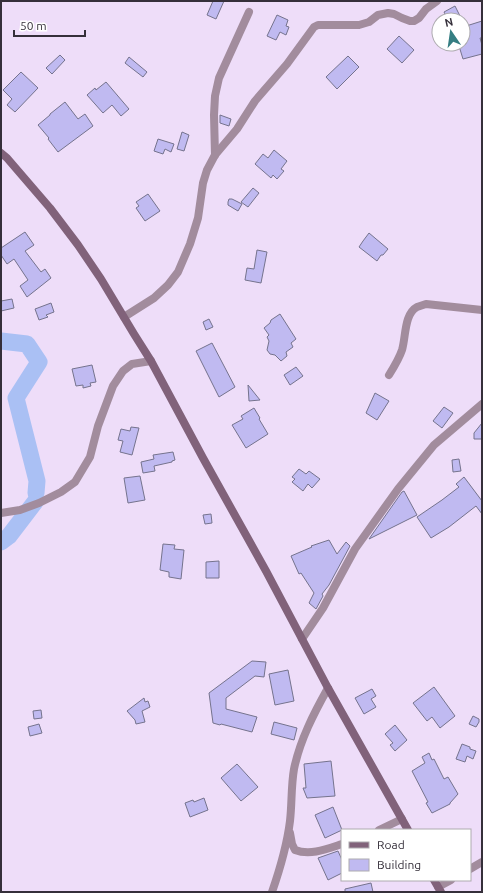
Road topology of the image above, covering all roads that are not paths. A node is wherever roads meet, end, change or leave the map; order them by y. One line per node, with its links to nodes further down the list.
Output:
1 (437, 1): 4 (street)
2 (249, 12): 4 (street)
3 (1, 152): 6 (main road)
4 (216, 155): 6 (street)
5 (482, 310): 8 (street)
6 (124, 317): 7 (main road)
7 (152, 361): 10 (street); 11 (main road)
8 (389, 375)
9 (482, 404): 11 (street)
10 (1, 513)
11 (302, 640): 12 (main road)
12 (328, 688): 13 (main road); 14 (street)
13 (402, 819): 15 (street); 16 (main road)
14 (290, 820): 17 (street); 22 (street)
15 (381, 829)
16 (407, 829)
17 (341, 844)
18 (482, 862): 19 (street)
19 (471, 868)
20 (449, 881): 21 (street)
21 (438, 886)
22 (272, 892)

